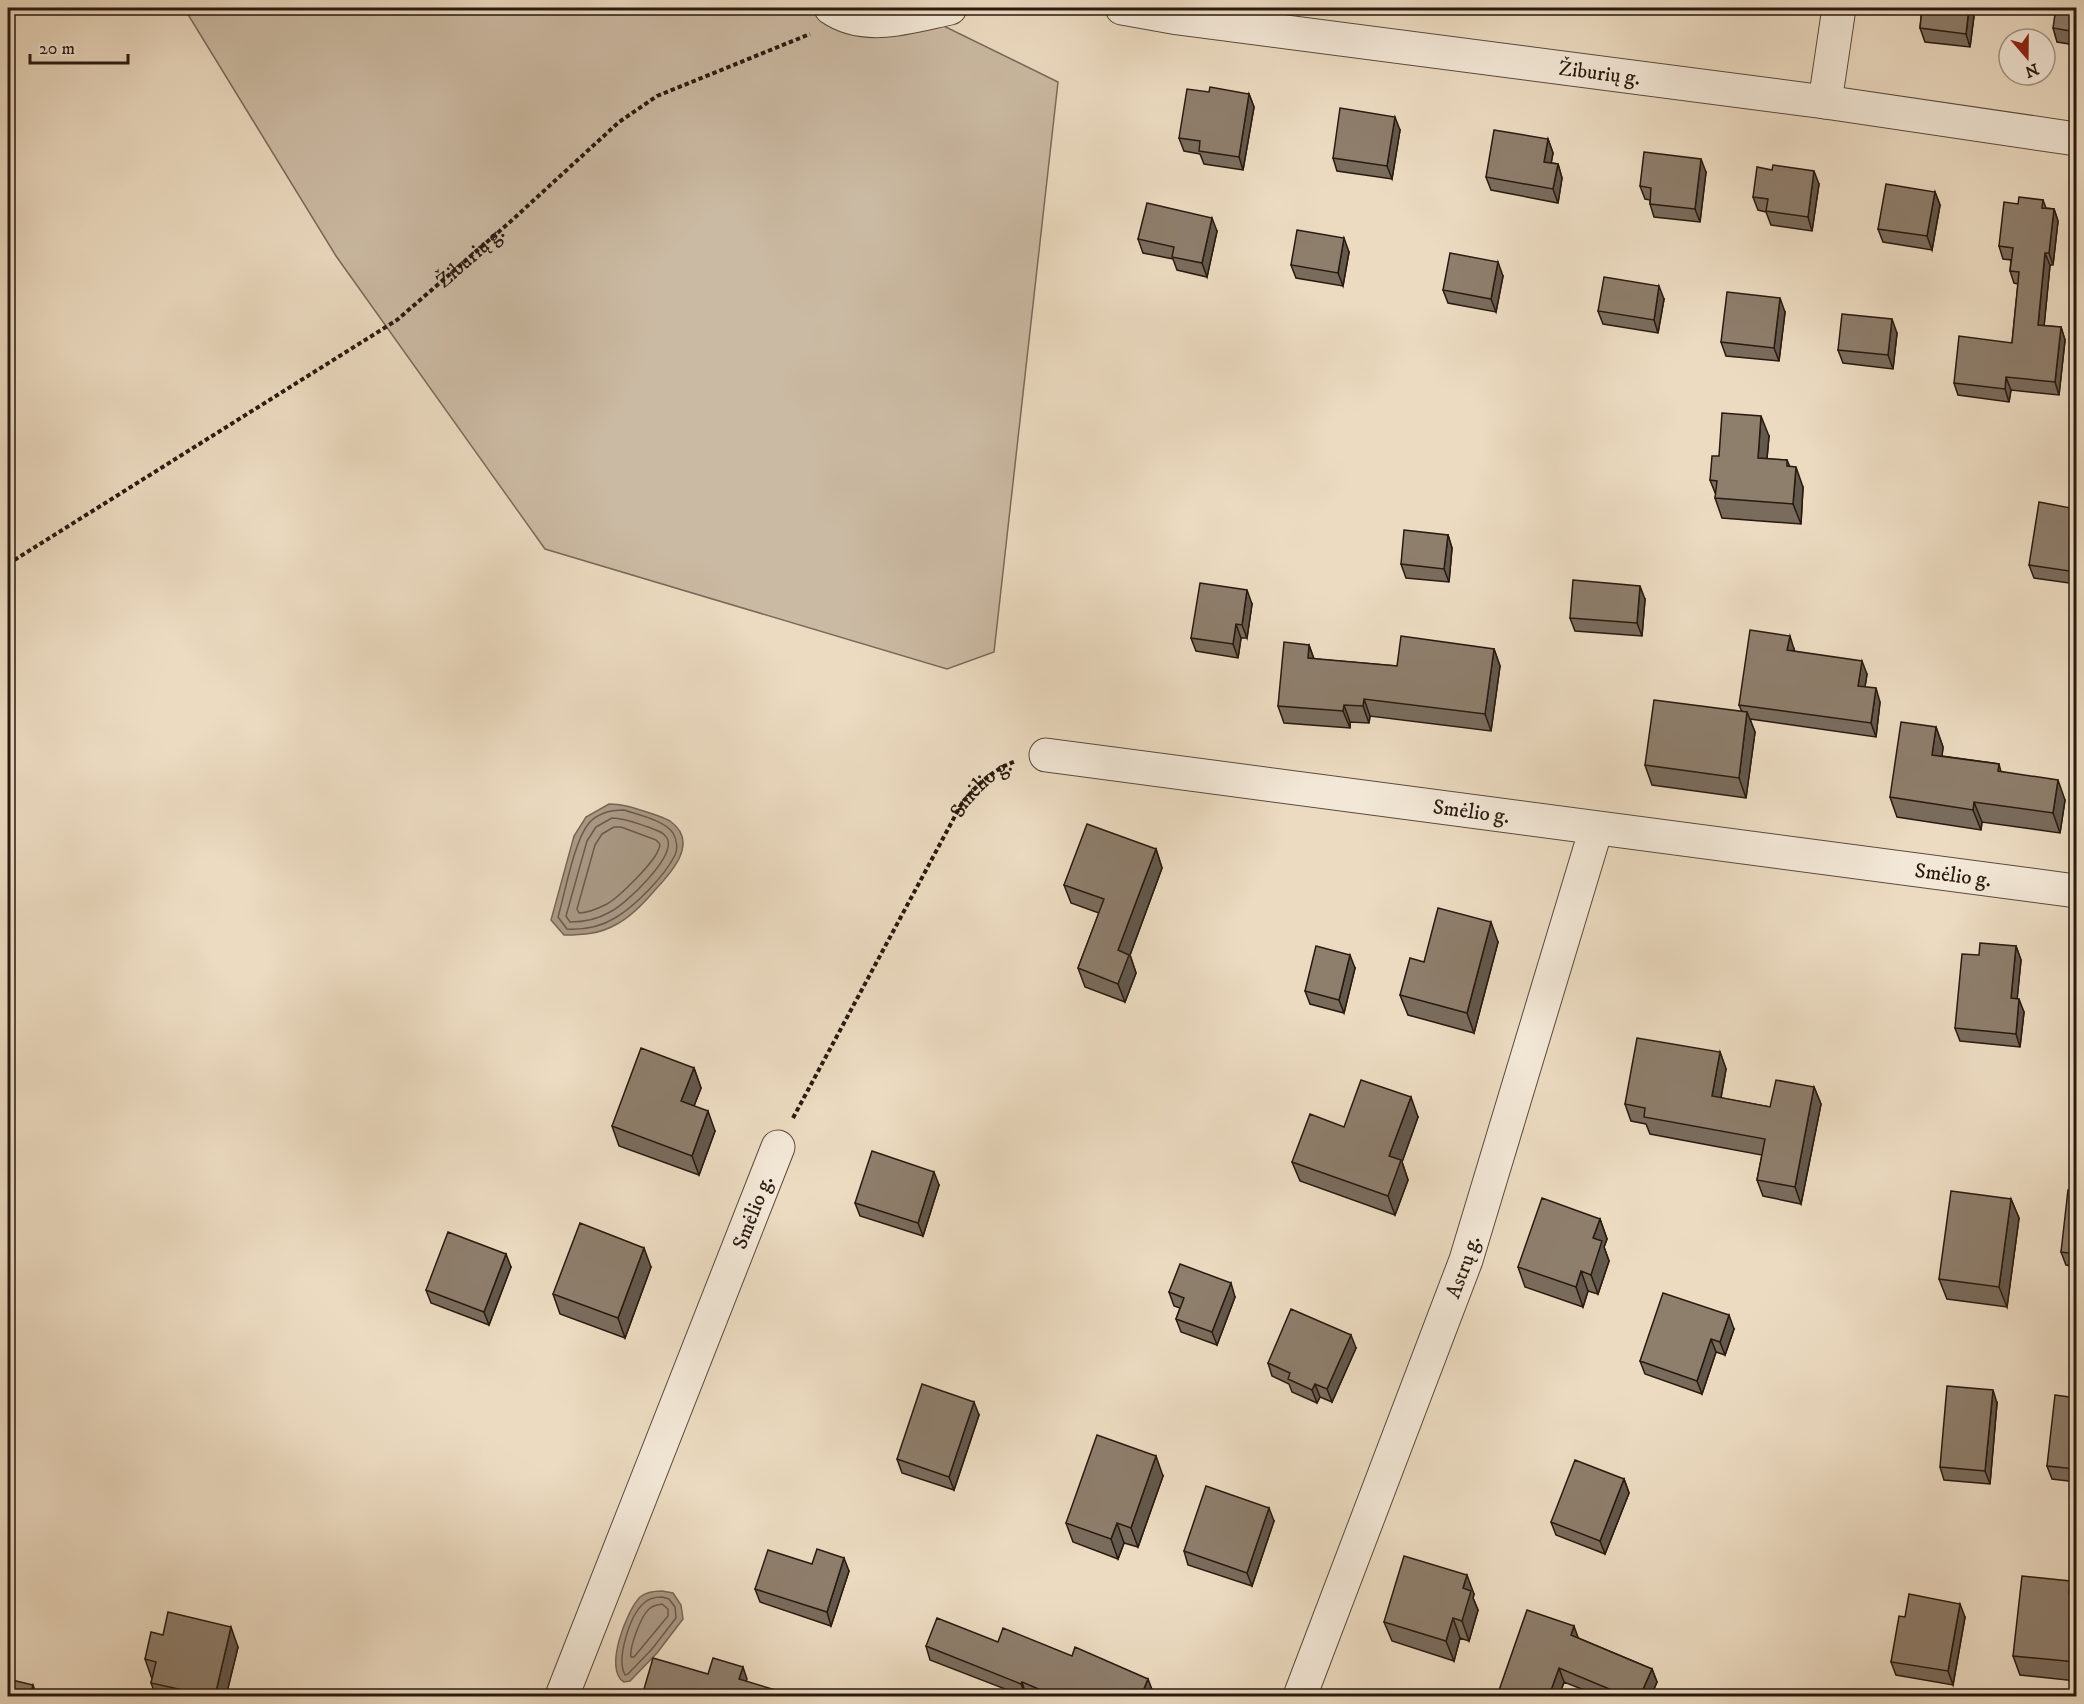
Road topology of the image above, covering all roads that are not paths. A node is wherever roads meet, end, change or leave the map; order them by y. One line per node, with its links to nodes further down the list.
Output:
1 (950, 8): 4 (street)
2 (1122, 8): 5 (street, Žiburių g.)
3 (1839, 8): 5 (street)
4 (837, 11)
5 (1824, 102): 6 (street, Žiburių g.)
6 (2076, 139)
7 (1046, 755): 8 (street, Smėlio g.)
8 (1596, 829): 9 (street, Smėlio g.); 12 (street, Astrų g.)
9 (2076, 891)
10 (778, 1147): 11 (street, Smėlio g.)
11 (562, 1696)
12 (1300, 1696)

